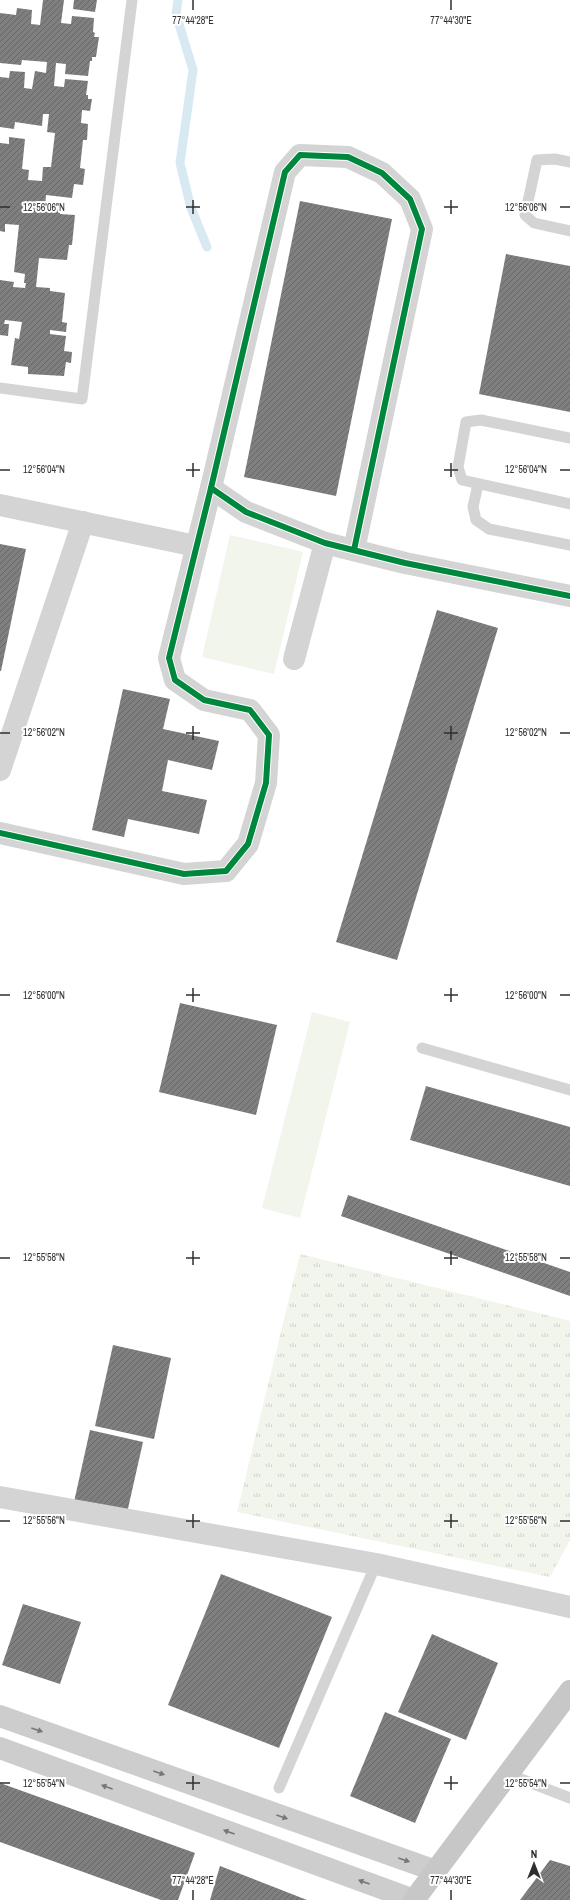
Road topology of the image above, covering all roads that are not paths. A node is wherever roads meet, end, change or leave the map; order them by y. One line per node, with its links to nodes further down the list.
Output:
1 (132, 0): 4 (lane)
2 (570, 162): 3 (lane)
3 (570, 231)
4 (0, 388)
5 (570, 438): 6 (lane)
6 (478, 484): 8 (lane); 12 (lane)
7 (211, 488): 11 (street); 13 (street); 14 (street)
8 (570, 504)
9 (0, 505): 10 (street)
10 (83, 522): 13 (street); 17 (street)
11 (325, 543): 14 (street); 16 (street)
12 (570, 545)
13 (196, 546): 18 (street)
14 (354, 550): 15 (street)
15 (570, 596)
16 (294, 659)
17 (0, 770)
18 (0, 833)
19 (422, 1048): 20 (lane)
20 (570, 1090)
21 (0, 1497): 22 (street)
22 (376, 1564): 23 (street); 28 (lane)
23 (570, 1607)
24 (570, 1691): 27 (main road)
25 (0, 1716): 30 (street, one-way to 30)
26 (0, 1748): 31 (street, one-way to 26)
27 (508, 1774): 29 (lane); 30 (main road)
28 (279, 1788)
29 (570, 1798)
30 (436, 1871): 31 (main road)
31 (414, 1900)

